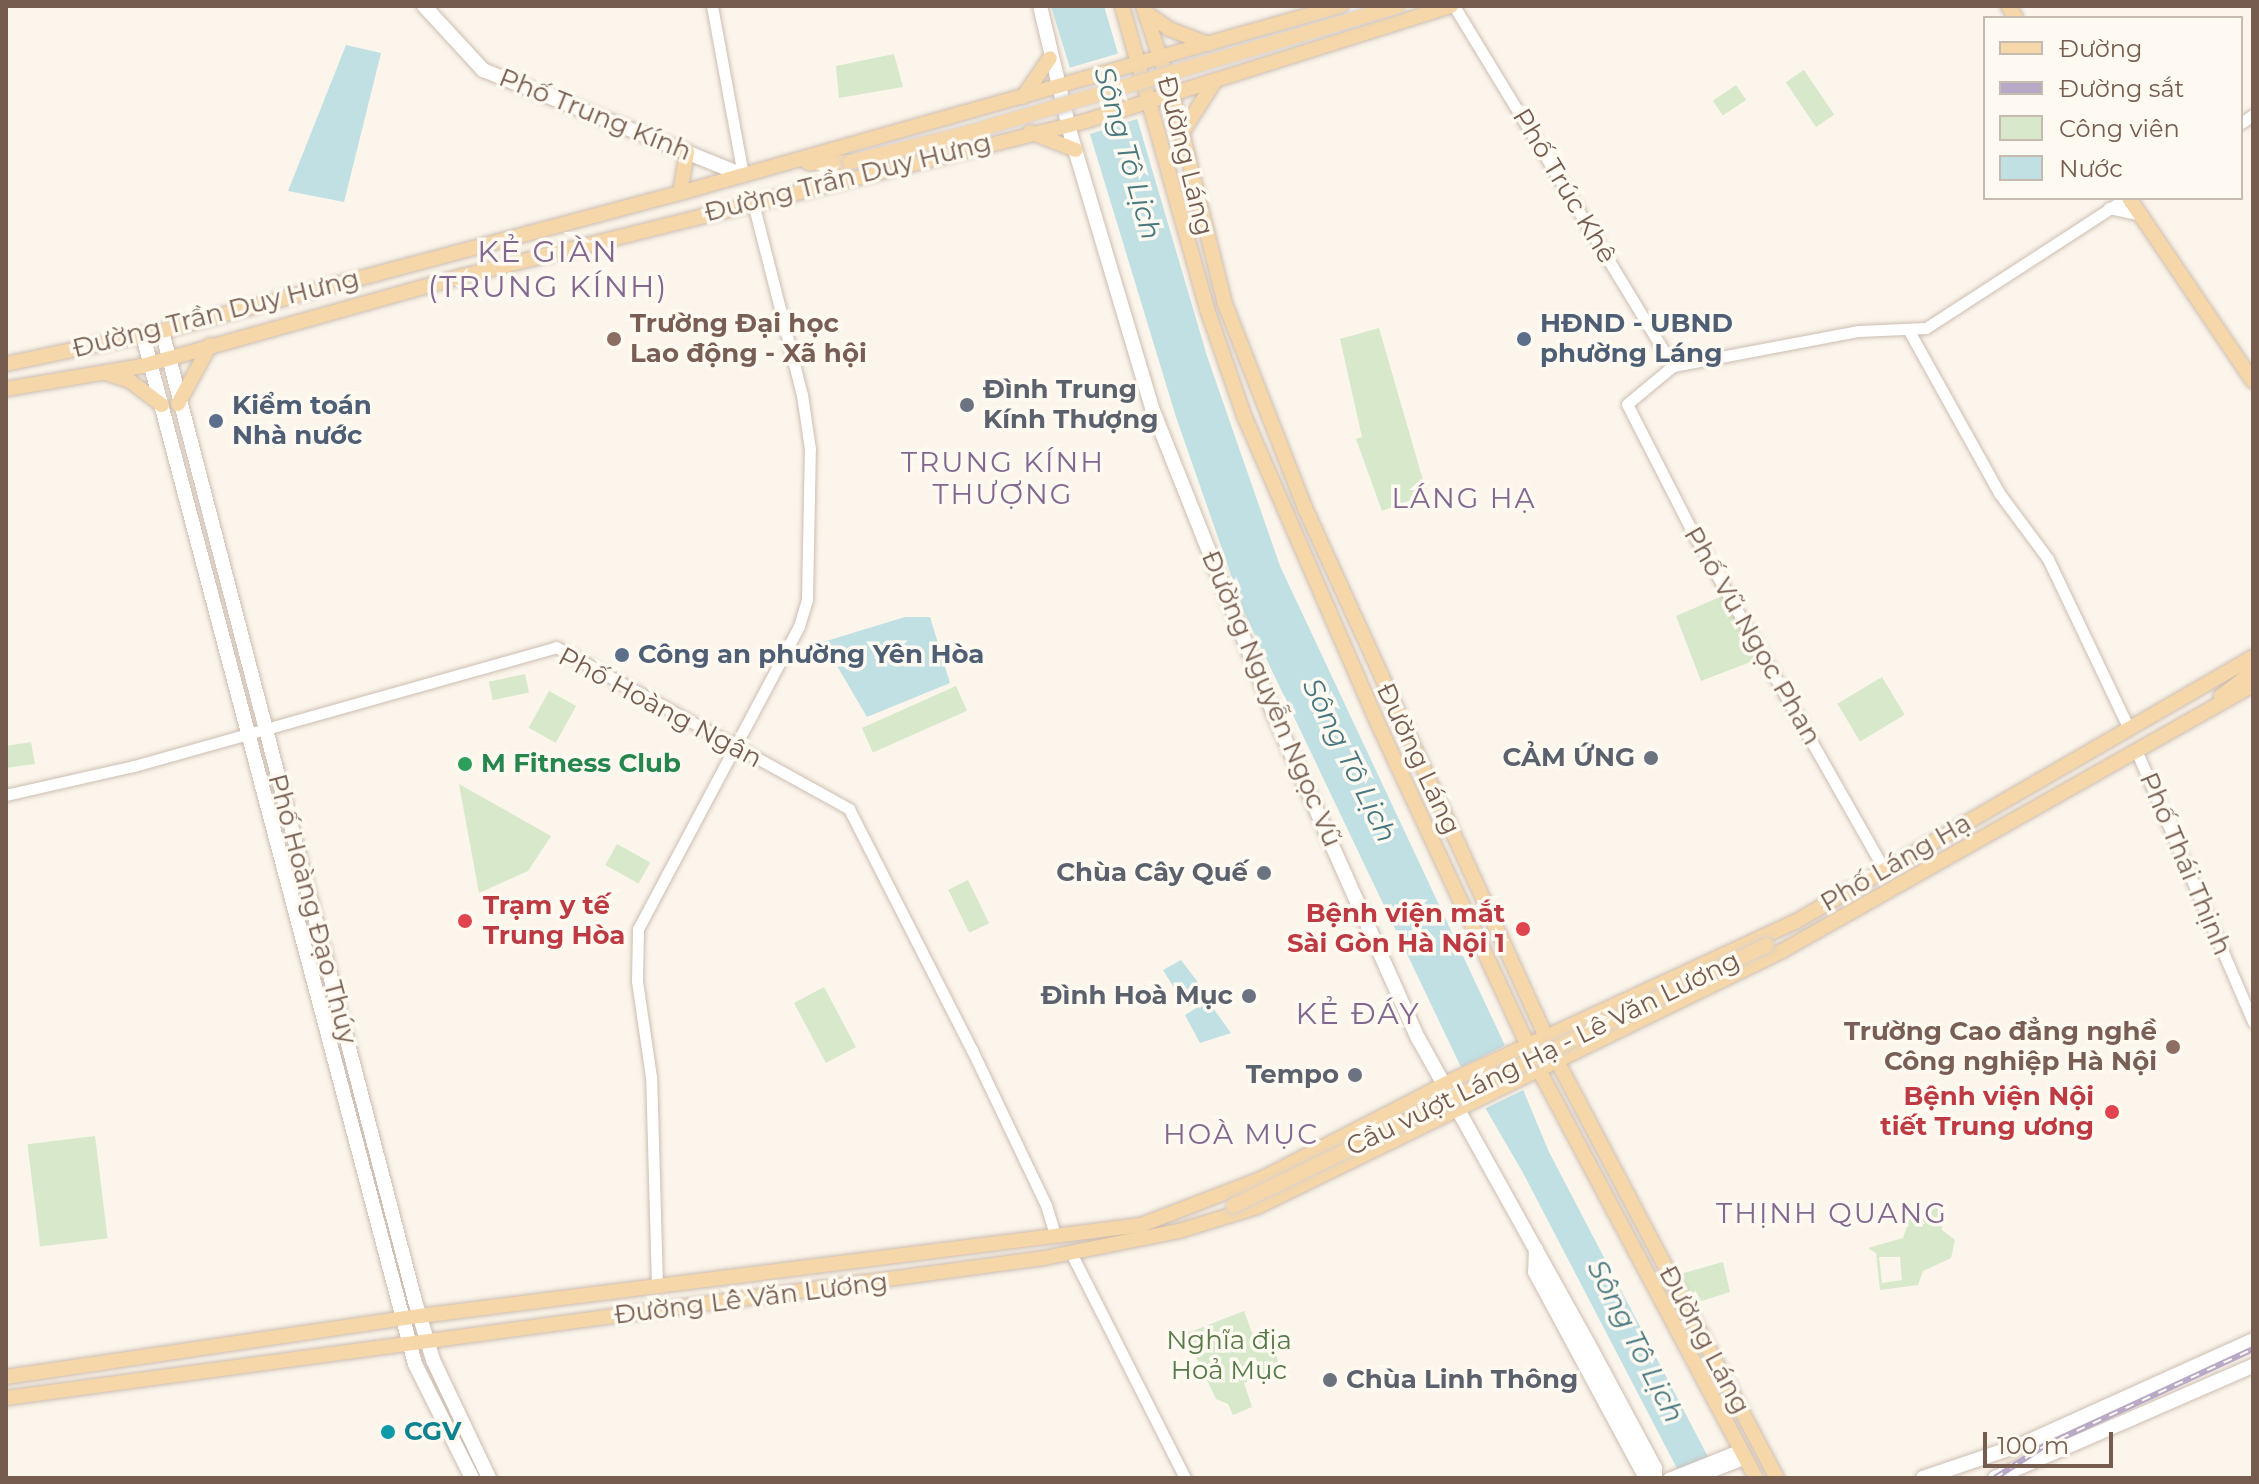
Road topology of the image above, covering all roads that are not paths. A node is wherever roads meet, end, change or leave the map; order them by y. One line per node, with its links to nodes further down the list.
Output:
1 (424, 6): 24 (main road, Phố Trung Kính)
2 (712, 6): 27 (street)
3 (1040, 6): 12 (main road, Đường Nguyễn Ngọc Vũ)
4 (1122, 6): 13 (main road, Đường Láng)
5 (1341, 6): 9 (main road, Đường Trần Duy Hưng)
6 (1398, 6): 25 (main road, bridge)
7 (1453, 6): 14 (main road, Đường Trần Duy Hưng); 46 (street, Phố Trúc Khê)
8 (1144, 9): 10 (main road); 11 (main road, Đường Láng)
9 (1227, 39): 10 (main road, Đường Trần Duy Hưng); 14 (main road)
10 (1209, 44): 11 (main road, Đường Trần Duy Hưng)
11 (1160, 57): 13 (main road, Đường Trần Duy Hưng); 17 (main road, Đường Láng)
12 (1050, 58): 16 (main road, Đường Nguyễn Ngọc Vũ); 18 (main road)
13 (1140, 62): 16 (main road, Đường Trần Duy Hưng); 19 (main road, Đường Láng)
14 (1238, 71): 15 (main road, Đường Trần Duy Hưng)
15 (1218, 77): 17 (main road, Đường Trần Duy Hưng); 22 (main road)
16 (1057, 85): 18 (main road, Đường Trần Duy Hưng); 20 (main road, Đường Nguyễn Ngọc Vũ)
17 (1172, 93): 19 (main road, Đường Trần Duy Hưng); 22 (main road, Đường Láng)
18 (1023, 97): 21 (main road); 26 (main road, Đường Trần Duy Hưng)
19 (1144, 102): 20 (main road, Đường Trần Duy Hưng); 53 (main road, Đường Láng)
20 (1068, 124): 21 (main road, Đường Trần Duy Hưng); 23 (main road, Đường Nguyễn Ngọc Vũ)
21 (1030, 132): 23 (main road); 28 (main road, Đường Trần Duy Hưng)
22 (1181, 134): 52 (main road, Đường Láng)
23 (1076, 150): 76 (main road, Đường Nguyễn Ngọc Vũ)
24 (687, 152): 27 (main road, Phố Trung Kính); 29 (main road)
25 (850, 162): 26 (main road); 28 (main road)
26 (791, 164): 27 (main road, Đường Trần Duy Hưng)
27 (743, 175): 29 (main road, Đường Trần Duy Hưng)
28 (799, 189): 33 (main road, Đường Trần Duy Hưng)
29 (680, 193): 36 (main road, Đường Trần Duy Hưng)
30 (2124, 200): 34 (street)
31 (2130, 200): 35 (main road)
32 (2142, 200): 45 (main road)
33 (753, 203): 37 (main road, Đường Trần Duy Hưng); 60 (street)
34 (2109, 208): 35 (street); 39 (street)
35 (2141, 215): 48 (main road)
36 (368, 275): 37 (main road); 38 (main road, Đường Trần Duy Hưng)
37 (374, 301): 41 (main road, Đường Trần Duy Hưng)
38 (162, 331): 40 (main road, Đường Trần Duy Hưng); 42 (main road, Phố Hoàng Đạo Thúy)
39 (1909, 331): 46 (street); 57 (street)
40 (143, 336): 43 (main road, Đường Trần Duy Hưng); 44 (main road, Phố Hoàng Đạo Thúy)
41 (210, 345): 42 (main road, Đường Trần Duy Hưng); 50 (main road)
42 (168, 358): 44 (main road, Đường Trần Duy Hưng); 50 (main road, Phố Hoàng Đạo Thúy)
43 (6, 364)
44 (150, 364): 47 (main road, Đường Trần Duy Hưng); 51 (main road, Phố Hoàng Đạo Thúy)
45 (2253, 365)
46 (1673, 366): 65 (street, Phố Vũ Ngọc Phan)
47 (102, 372): 49 (main road, Đường Trần Duy Hưng); 51 (main road)
48 (2253, 381)
49 (6, 389)
50 (178, 404): 58 (main road, Phố Hoàng Đạo Thúy)
51 (162, 405): 59 (main road, Phố Hoàng Đạo Thúy)
52 (1353, 615): 53 (main road); 72 (main road, Đường Láng)
53 (1334, 624): 73 (main road, Đường Láng)
54 (2253, 657): 56 (main road, Phố Láng Hạ)
55 (2249, 679): 56 (main road); 61 (main road, Phố Láng Hạ)
56 (2203, 688): 57 (main road, Phố Láng Hạ)
57 (2129, 729): 63 (main road, Phố Láng Hạ)
58 (264, 731): 59 (street, Phố Hoàng Ngân); 60 (street, Phố Hoàng Ngân); 89 (main road, Phố Hoàng Đạo Thúy)
59 (248, 735): 62 (street, Phố Hoàng Ngân); 90 (main road, Phố Hoàng Đạo Thúy)
60 (733, 747): 83 (street, Phố Hoàng Ngân); 87 (street)
61 (2136, 750): 64 (main road, Phố Láng Hạ); 70 (street, Phố Thái Thịnh)
62 (6, 795)
63 (1989, 810): 64 (main road); 65 (main road, Phố Láng Hạ)
64 (1998, 827): 67 (main road, Phố Láng Hạ)
65 (1885, 871): 66 (main road, Phố Láng Hạ)
66 (1795, 922): 68 (main road, Cầu vượt Láng Hạ - Lê Văn Lương); 69 (main road, Phố Láng Hạ)
67 (1804, 937): 68 (main road, Cầu vượt Láng Hạ - Lê Văn Lương); 71 (main road, Phố Láng Hạ)
68 (1767, 945): 80 (main road, Cầu vượt Láng Hạ - Lê Văn Lương, bridge)
69 (1607, 1008): 71 (main road); 72 (main road, Phố Láng Hạ)
70 (2253, 1022)
71 (1616, 1030): 74 (main road, Phố Láng Hạ)
72 (1546, 1036): 73 (main road, Phố Láng Hạ); 74 (main road, Đường Láng)
73 (1527, 1045): 75 (main road, Đường Láng); 76 (main road, Đường Lê Văn Lương)
74 (1557, 1061): 75 (main road, Phố Láng Hạ); 93 (main road, Đường Láng)
75 (1539, 1070): 77 (main road, Đường Lê Văn Lương); 95 (main road, Đường Láng)
76 (1450, 1082): 77 (main road, Đường Nguyễn Ngọc Vũ); 78 (main road, Đường Lê Văn Lương)
77 (1463, 1107): 79 (main road, Đường Lê Văn Lương); 84 (main road, Đường Nguyễn Ngọc Vũ)
78 (1391, 1112): 79 (main road); 81 (main road, Đường Lê Văn Lương)
79 (1404, 1136): 82 (main road, Đường Lê Văn Lương)
80 (1233, 1206): 81 (main road, Cầu vượt Láng Hạ - Lê Văn Lương); 82 (main road, Cầu vượt Láng Hạ - Lê Văn Lương)
81 (1196, 1207): 83 (main road, Đường Lê Văn Lương)
82 (1203, 1224): 85 (main road, Đường Lê Văn Lương)
83 (1055, 1235): 86 (main road, Đường Lê Văn Lương)
84 (1536, 1249): 109 (main road, Đường Nguyễn Ngọc Vũ); 110 (main road, Đường Nguyễn Ngọc Vũ)
85 (1071, 1253): 88 (main road, Đường Lê Văn Lương); 108 (street)
86 (756, 1273): 87 (main road, Đường Lê Văn Lương); 88 (main road)
87 (657, 1286): 89 (main road, Đường Lê Văn Lương)
88 (762, 1297): 92 (main road, Đường Lê Văn Lương)
89 (420, 1316): 90 (main road, Đường Lê Văn Lương); 92 (main road, Phố Hoàng Đạo Thúy)
90 (402, 1319): 94 (main road, Phố Hoàng Đạo Thúy); 97 (main road, Đường Lê Văn Lương)
91 (2253, 1340): 99 (main road)
92 (428, 1343): 94 (main road, Đường Lê Văn Lương); 100 (main road, Phố Hoàng Đạo Thúy)
93 (1706, 1345): 95 (main road); 113 (main road, Đường Láng)
94 (409, 1346): 98 (main road, Đường Lê Văn Lương); 101 (main road, Phố Hoàng Đạo Thúy)
95 (1690, 1354): 103 (main road, Đường Láng)
96 (2253, 1366): 102 (main road)
97 (6, 1377)
98 (6, 1398)
99 (2096, 1411): 102 (main road); 114 (main road)
100 (460, 1422): 101 (main road); 107 (main road, Phố Hoàng Đạo Thúy)
101 (445, 1430): 106 (main road, Phố Hoàng Đạo Thúy)
102 (2105, 1432): 104 (main road)
103 (1738, 1456): 105 (street); 111 (street); 112 (main road, Đường Láng)
104 (2012, 1475): 115 (main road)
105 (1671, 1476)
106 (472, 1478)
107 (489, 1478)
108 (1185, 1478)
109 (1646, 1478)
110 (1655, 1478)
111 (1694, 1478)
112 (1756, 1478)
113 (1777, 1478)
114 (1923, 1478)
115 (1995, 1478)

